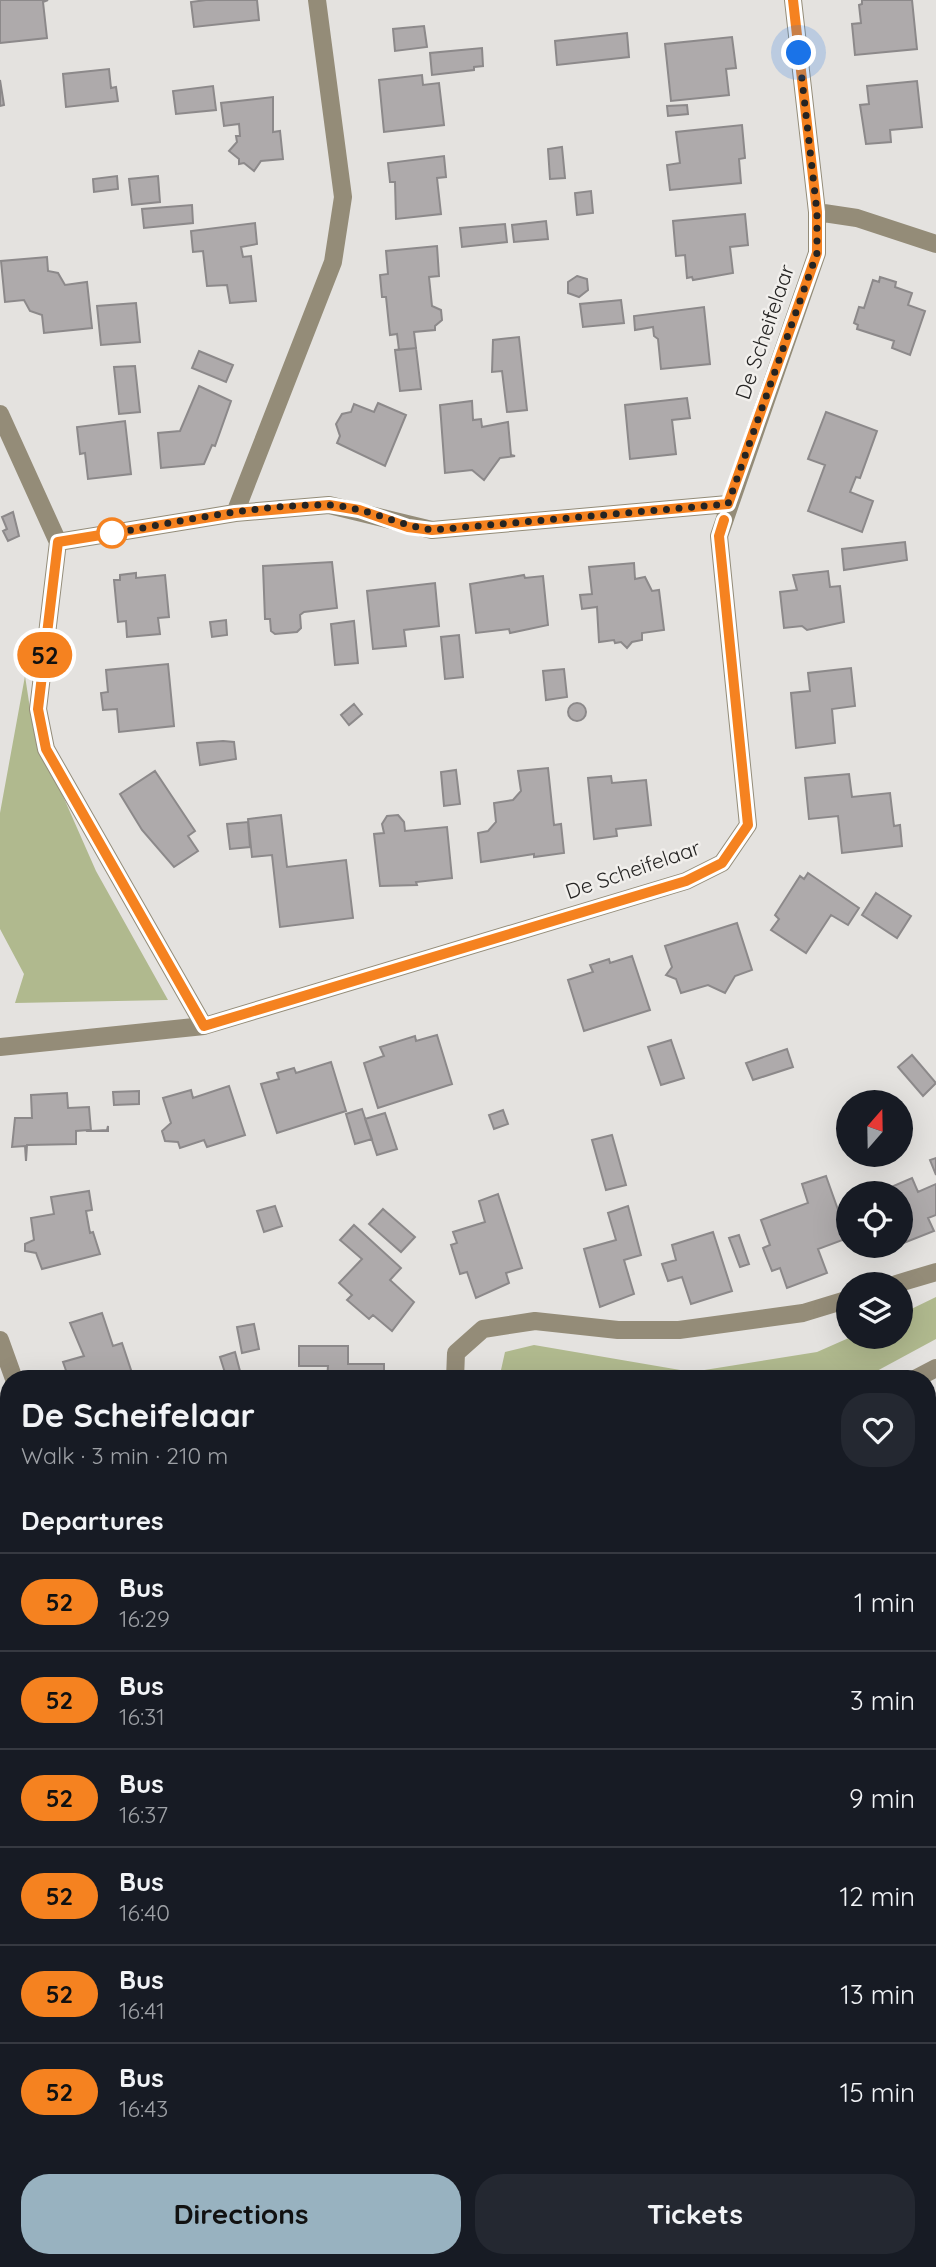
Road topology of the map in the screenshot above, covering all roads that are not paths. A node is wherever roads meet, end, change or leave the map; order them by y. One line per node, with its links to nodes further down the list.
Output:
1 (317, 0): 7 (street)
2 (793, 0): 3 (street, De Scheifelaar)
3 (817, 212): 4 (street); 6 (street, De Scheifelaar)
4 (936, 244)
5 (0, 414): 8 (street)
6 (728, 504): 7 (street); 9 (street, De Scheifelaar)
7 (235, 513): 8 (street)
8 (58, 542): 9 (street)
9 (204, 1026): 10 (street, De Scheifelaar)
10 (0, 1047)
11 (936, 1272): 12 (street)
12 (913, 1279)
13 (836, 1303): 16 (street)
14 (0, 1340): 15 (street)
15 (11, 1370)
16 (455, 1370)

